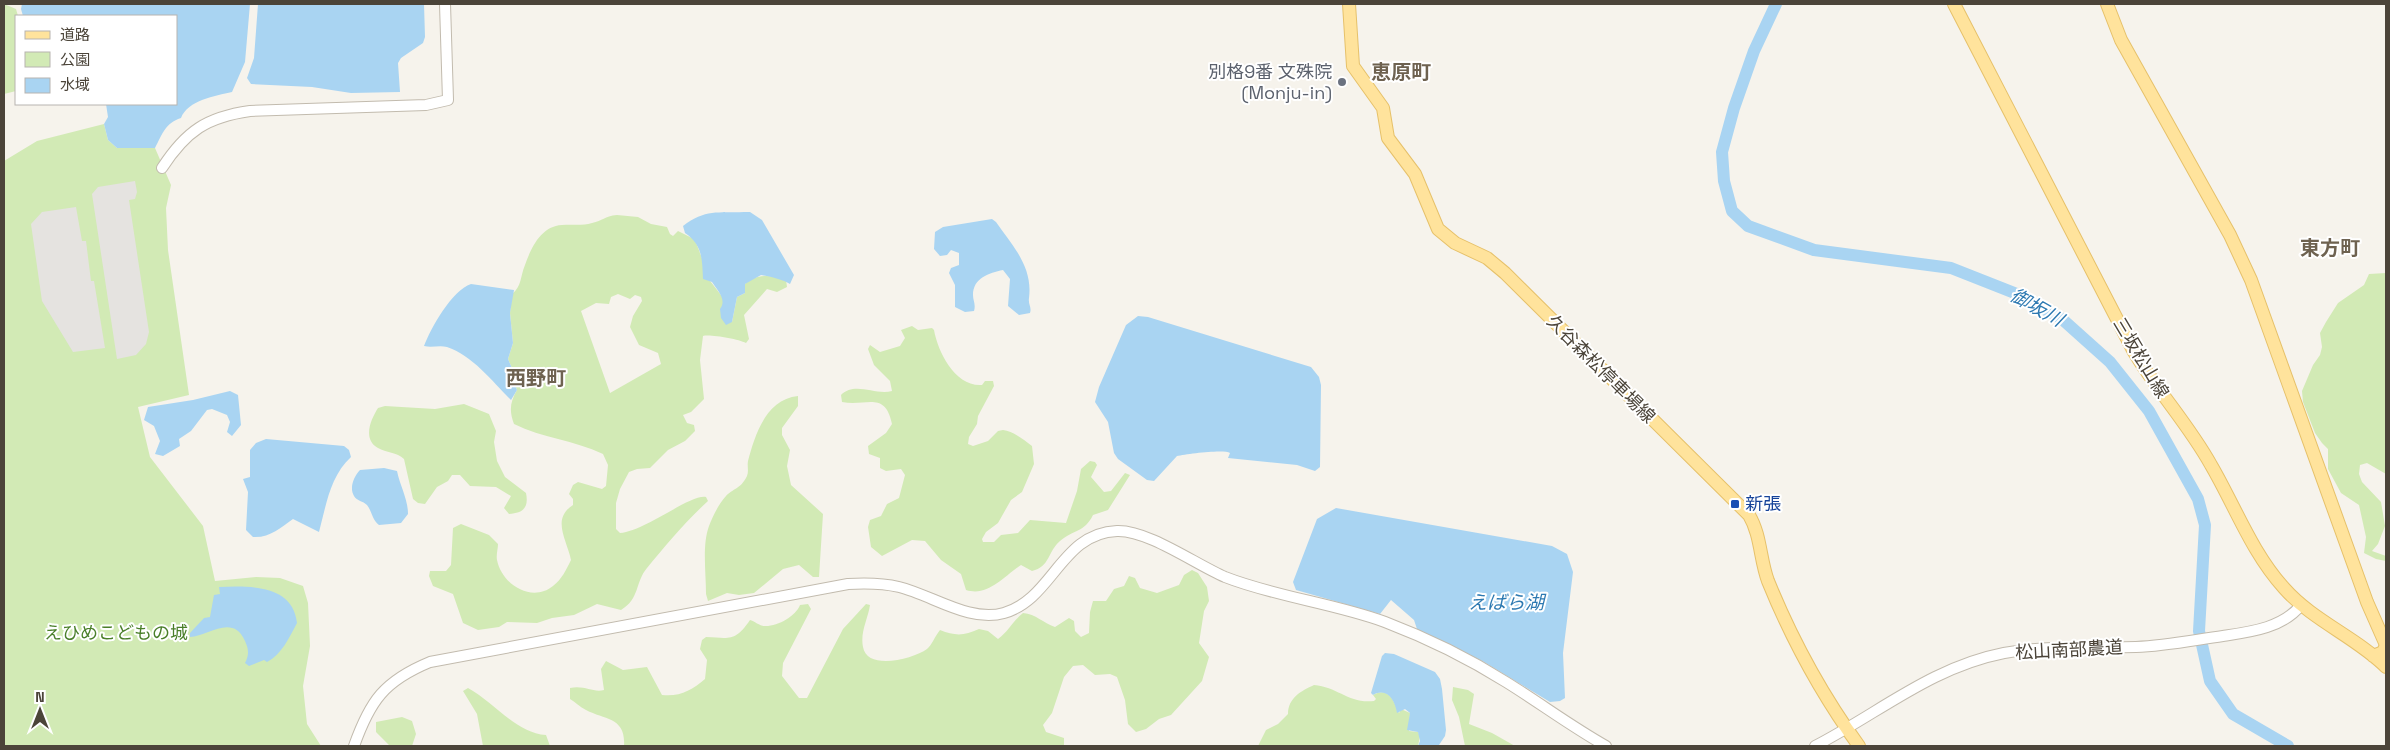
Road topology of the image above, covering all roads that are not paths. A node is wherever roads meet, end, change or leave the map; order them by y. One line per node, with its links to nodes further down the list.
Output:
1 (445, 4): 5 (street)
2 (1349, 4): 10 (main road, 久谷森松停車場線)
3 (1954, 4): 6 (main road, 三坂松山線)
4 (2106, 4): 7 (main road)
5 (162, 168)
6 (2301, 605): 8 (main road, 三坂松山線); 10 (street, 松山南部農道)
7 (2386, 645): 8 (main road)
8 (2373, 656): 9 (main road, 三坂松山線)
9 (2386, 667)
10 (1846, 728): 13 (street, 松山南部農道); 14 (main road, 久谷森松停車場線)
11 (354, 746): 12 (street)
12 (1606, 746)
13 (1815, 746)
14 (1859, 746)

